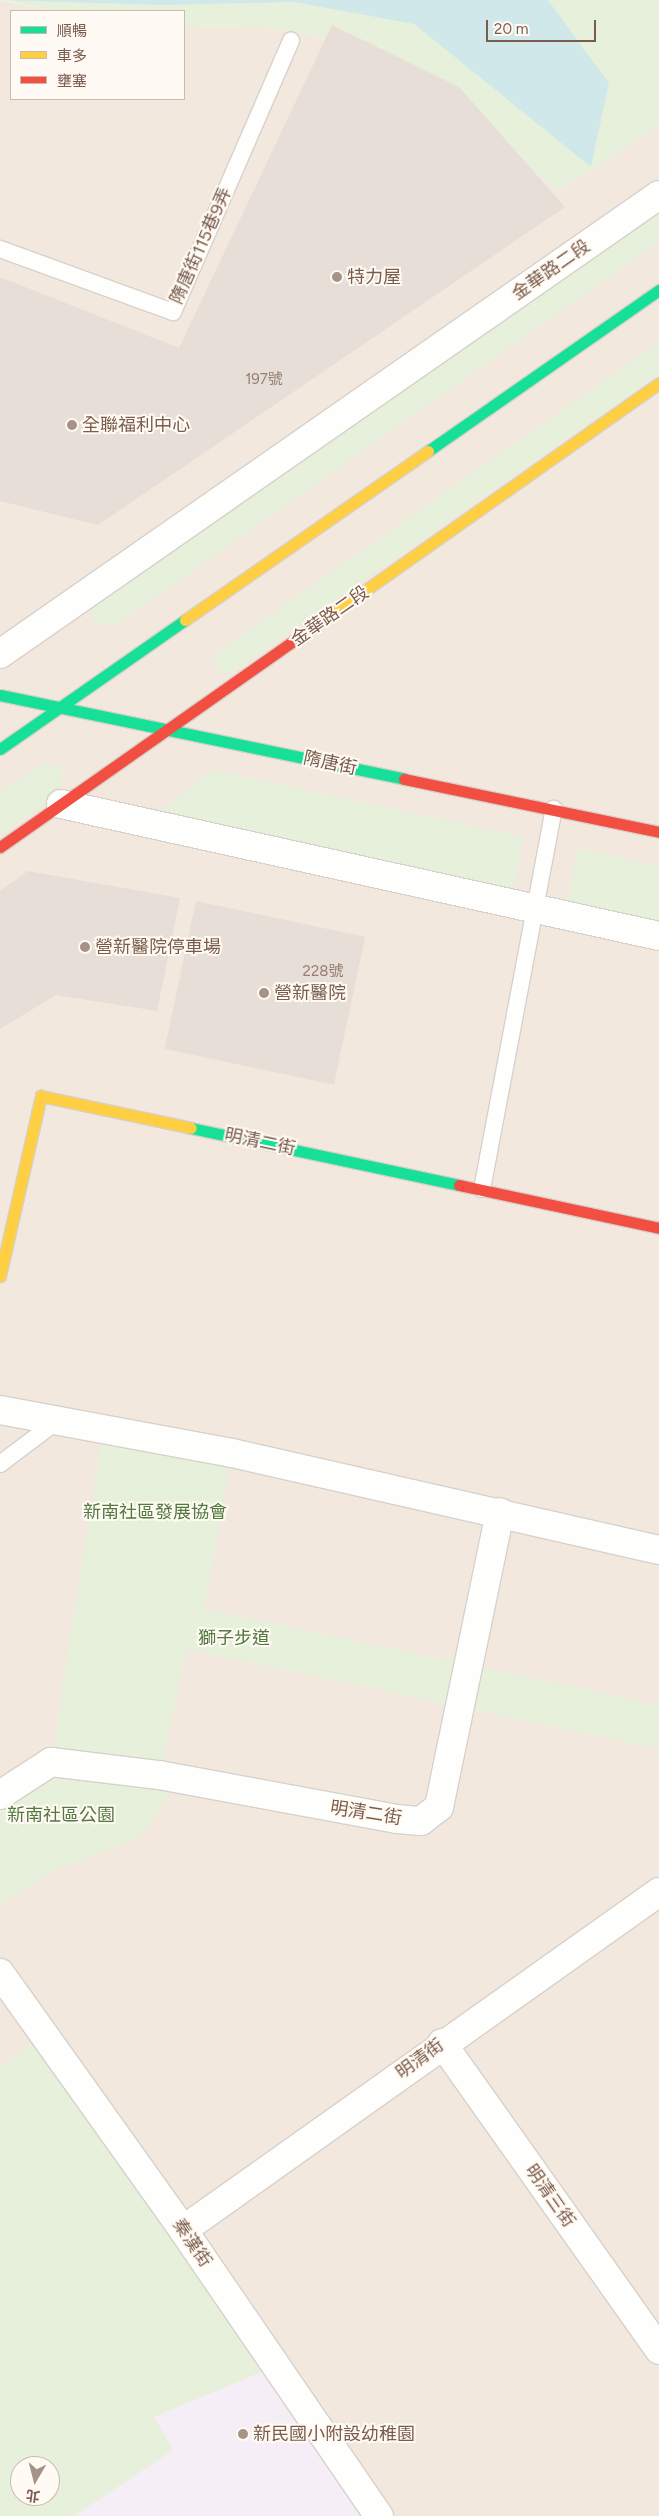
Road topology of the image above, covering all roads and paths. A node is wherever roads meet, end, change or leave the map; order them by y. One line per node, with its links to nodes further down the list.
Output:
1 (291, 40): 3 (lane, 隋唐街115巷9弄)
2 (659, 195): 6 (street, 金華路二段)
3 (0, 248)
4 (659, 290): 8 (street)
5 (659, 383): 9 (street, 金華路二段)
6 (0, 654)
7 (0, 694): 8 (street, 隋唐街)
8 (60, 707): 9 (street, 隋唐街); 10 (street)
9 (164, 730): 11 (street, 金華路二段); 12 (street, 隋唐街)
10 (0, 749)
11 (61, 804): 14 (street, 金華路二段); 15 (street)
12 (554, 809): 13 (street, 隋唐街); 15 (lane)
13 (659, 832)
14 (0, 847)
15 (535, 910): 16 (street); 17 (lane)
16 (659, 936)
17 (482, 1189): 18 (street, 明清二街); 19 (street, 明清二街)
18 (659, 1228)
19 (0, 1276)
20 (0, 1410): 21 (street)
21 (57, 1421): 22 (lane); 23 (street)
22 (0, 1464)
23 (500, 1512): 24 (street); 25 (street, 明清二街)
24 (659, 1550)
25 (0, 1795)
26 (659, 1892): 28 (street, 明清街)
27 (0, 1973): 29 (street, 秦漢街)
28 (442, 2043): 29 (street, 明清街); 30 (street, 明清三街)
29 (183, 2230): 31 (street, 秦漢街)
30 (659, 2350)
31 (379, 2516)

